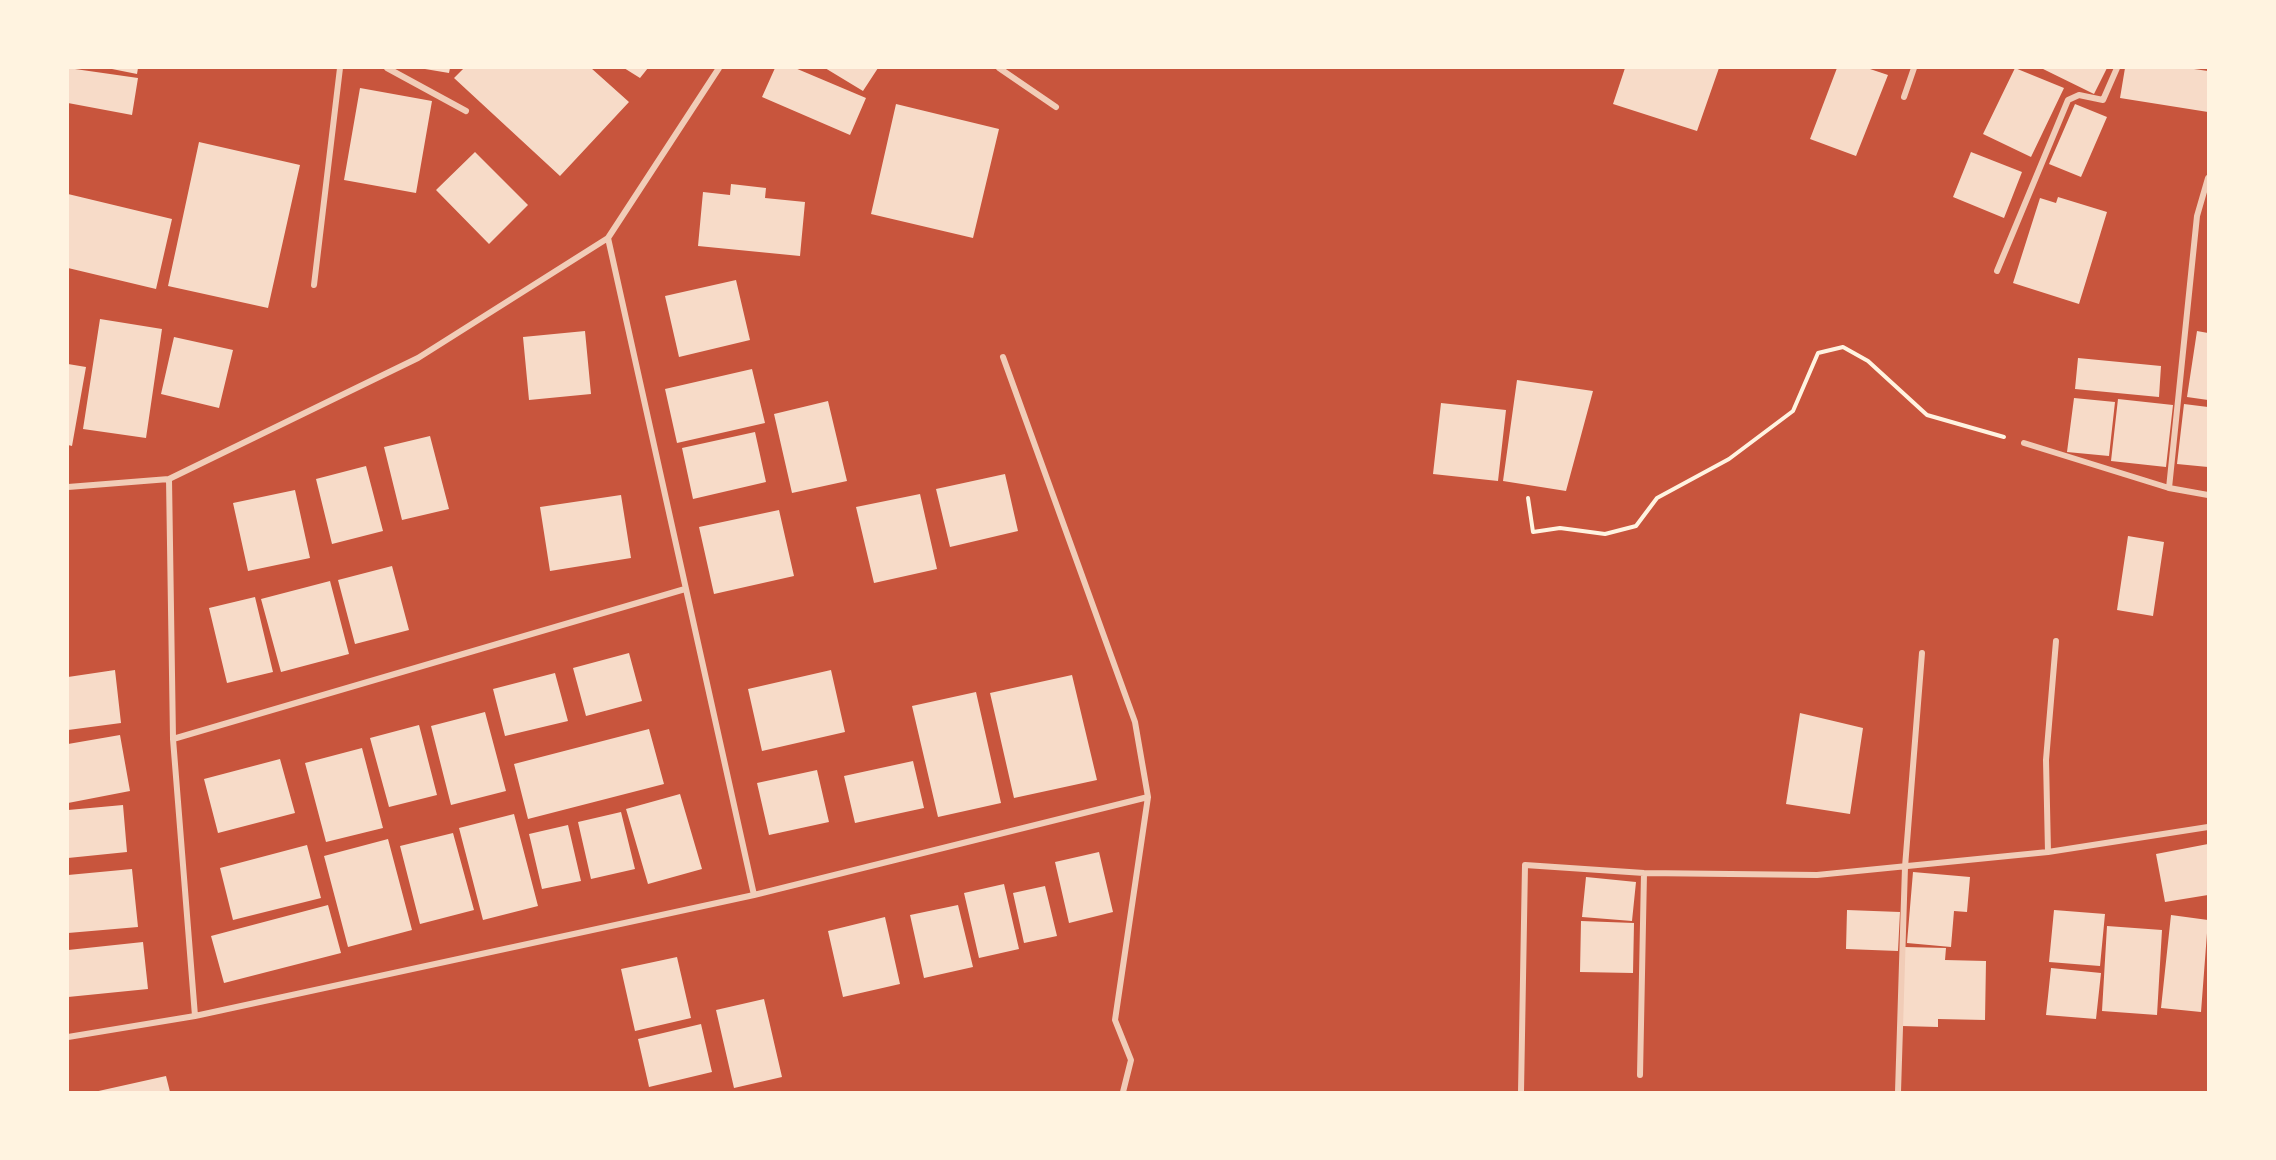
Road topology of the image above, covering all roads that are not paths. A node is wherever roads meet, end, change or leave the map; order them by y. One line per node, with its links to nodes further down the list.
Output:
1 (340, 68): 13 (street)
2 (387, 68): 9 (street)
3 (719, 68): 11 (street)
4 (999, 68): 8 (street)
5 (1914, 68): 7 (street)
6 (2117, 68): 12 (street)
7 (1904, 97)
8 (1056, 107)
9 (466, 111)
10 (2208, 178): 18 (street)
11 (608, 238): 16 (street); 20 (street)
12 (1997, 271)
13 (314, 285)
14 (1003, 357): 24 (street)
15 (2024, 443): 18 (street)
16 (169, 479): 17 (street); 23 (street)
17 (68, 487)
18 (2169, 488): 19 (street)
19 (2208, 495)
20 (685, 589): 23 (street); 29 (street)
21 (2056, 641): 26 (street)
22 (1922, 653): 27 (street)
23 (173, 739): 30 (street)
24 (1148, 797): 29 (street); 33 (street)
25 (2208, 827): 26 (street)
26 (2048, 852): 27 (street)
27 (1905, 867): 28 (street); 35 (street)
28 (1644, 873): 32 (street); 34 (street)
29 (754, 895): 30 (street)
30 (195, 1016): 31 (street)
31 (68, 1037)
32 (1641, 1075)
33 (1124, 1092)
34 (1521, 1092)
35 (1898, 1092)

